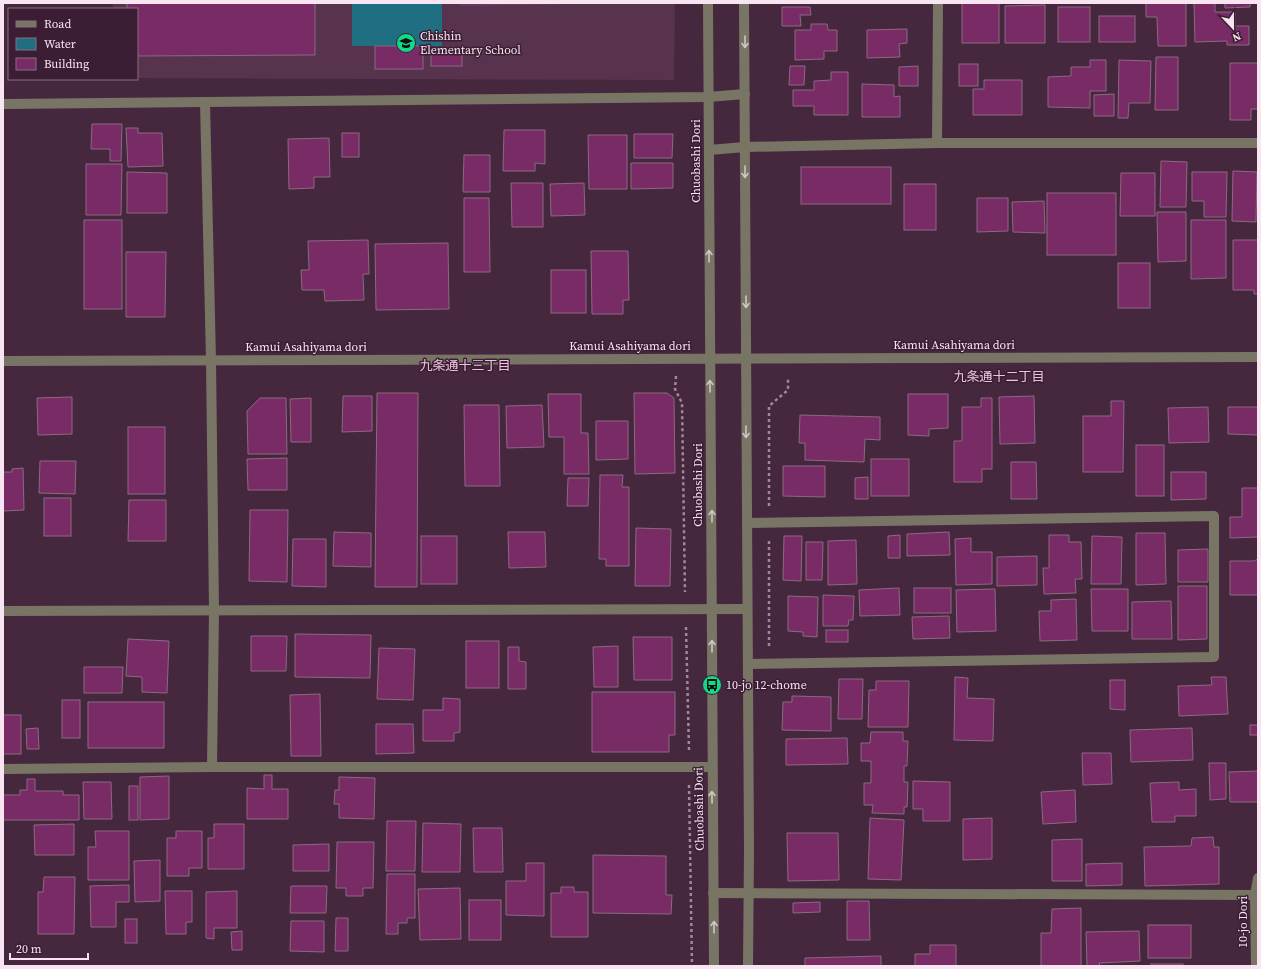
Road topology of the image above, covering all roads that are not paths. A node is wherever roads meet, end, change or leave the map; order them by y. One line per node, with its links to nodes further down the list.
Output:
1 (708, 3): 5 (street, Chuobashi Dori)
2 (744, 3): 4 (street, one-way to 4)
3 (938, 3): 8 (street)
4 (745, 94): 5 (street); 10 (street)
5 (708, 97): 6 (street); 11 (street, Chuobashi Dori)
6 (205, 102): 7 (street); 15 (street)
7 (3, 104)
8 (937, 143): 9 (street); 10 (street)
9 (1258, 143)
10 (745, 147): 11 (street); 14 (street, one-way to 14)
11 (709, 150): 13 (street, Chuobashi Dori, one-way to 11)
12 (1258, 357): 14 (street, Kamui Asahiyama dori)
13 (710, 358): 14 (street, Kamui Asahiyama dori); 15 (street, Kamui Asahiyama dori); 18 (street, Chuobashi Dori, one-way to 13)
14 (746, 358): 17 (street, one-way to 17)
15 (211, 360): 16 (street, Kamui Asahiyama dori); 21 (street)
16 (3, 361)
17 (747, 523): 19 (street); 22 (street)
18 (712, 609): 19 (street); 21 (street); 24 (street, Chuobashi Dori, one-way to 18)
19 (747, 609): 22 (street)
20 (3, 611): 21 (street)
21 (214, 611): 23 (street)
22 (748, 664): 27 (street)
23 (212, 767): 24 (street); 25 (street)
24 (712, 767): 28 (street, Chuobashi Dori, one-way to 24)
25 (3, 769)
26 (1258, 878): 29 (street, 10-jo Dori)
27 (748, 893): 28 (street); 29 (street); 31 (street)
28 (714, 894): 30 (street, Chuobashi Dori, one-way to 28)
29 (1255, 895): 32 (street, 10-jo Dori)
30 (714, 966)
31 (748, 966)
32 (1256, 966)

